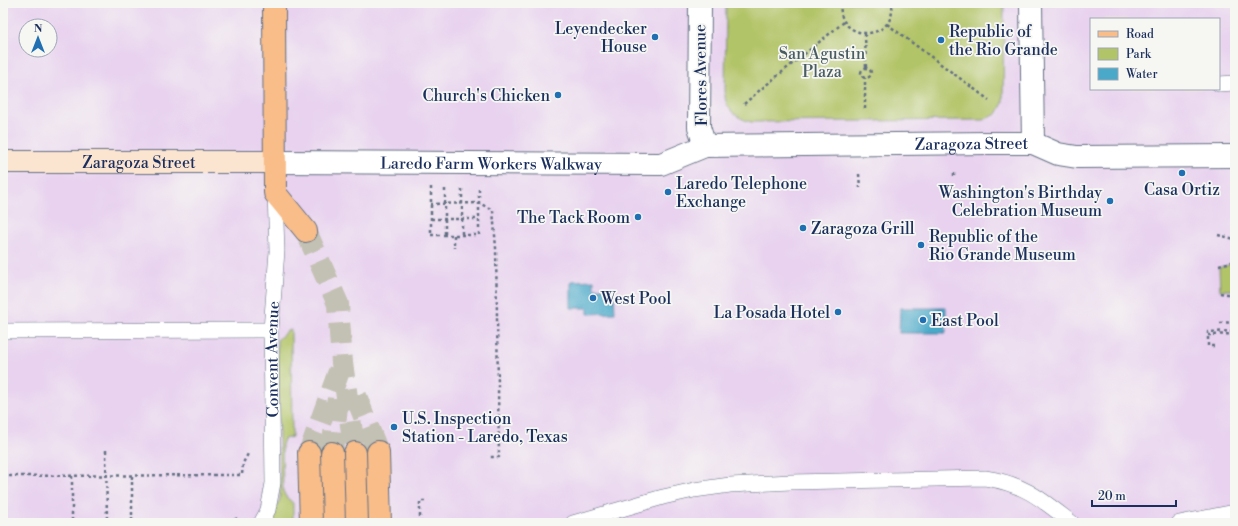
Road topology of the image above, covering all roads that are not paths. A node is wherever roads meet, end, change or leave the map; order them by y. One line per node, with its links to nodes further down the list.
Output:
1 (274, 3): 10 (main road)
2 (700, 3): 7 (street, Flores Avenue)
3 (1031, 3): 6 (street)
4 (1220, 84): 5 (lane)
5 (1235, 84)
6 (1033, 143): 7 (street, Zaragoza Street); 8 (street, Zaragoza Street)
7 (705, 146): 10 (street, Laredo Farm Workers Walkway)
8 (1235, 156)
9 (3, 162): 10 (street, Zaragoza Street)
10 (275, 162): 11 (main road)
11 (275, 193): 12 (main road); 13 (lane, Convent Avenue)
12 (306, 231)
13 (271, 330): 14 (lane); 21 (lane, Convent Avenue)
14 (3, 331)
15 (378, 452): 25 (main road)
16 (309, 453): 22 (main road)
17 (332, 453): 23 (main road)
18 (355, 453): 24 (main road)
19 (1235, 512): 20 (lane)
20 (1213, 520): 28 (lane)
21 (261, 523)
22 (311, 523)
23 (334, 523)
24 (357, 523)
25 (380, 523)
26 (572, 523): 27 (lane)
27 (1072, 523)
28 (1179, 523)

